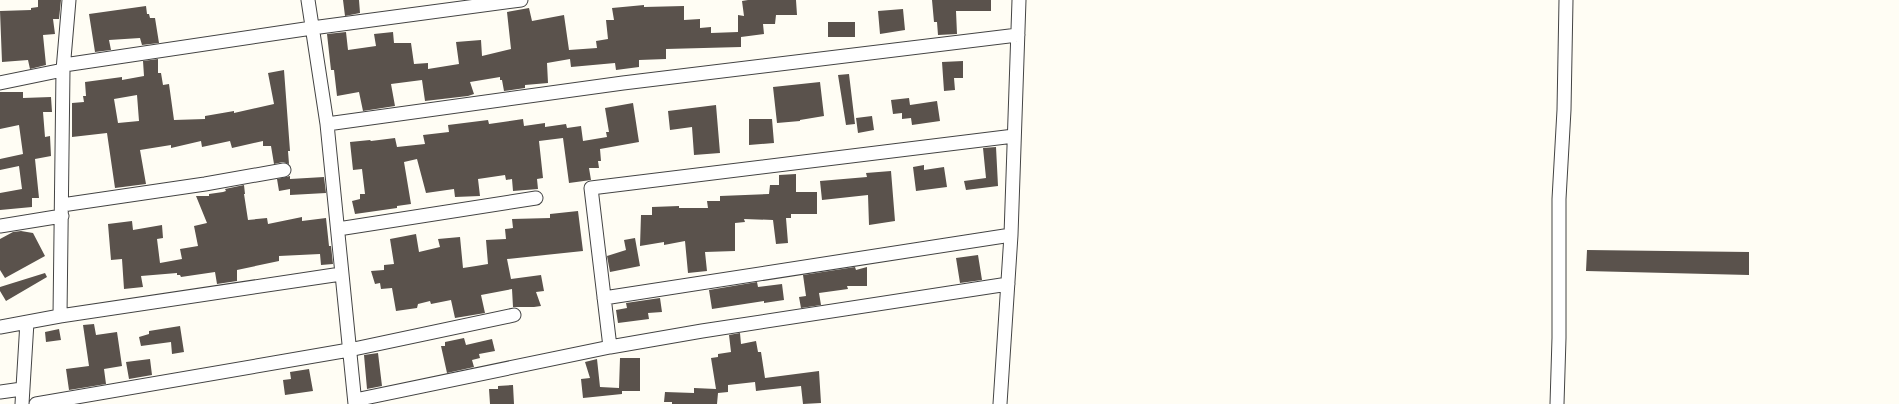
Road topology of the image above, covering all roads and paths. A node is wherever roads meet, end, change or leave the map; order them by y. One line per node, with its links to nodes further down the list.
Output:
1 (69, 0): 8 (street)
2 (308, 0): 6 (street)
3 (521, 0): 6 (street)
4 (1019, 0): 7 (street)
5 (1566, 0): 33 (street)
6 (312, 28): 8 (street); 10 (street)
7 (1018, 35): 10 (street); 11 (street)
8 (64, 68): 9 (street); 14 (street)
9 (0, 83)
10 (327, 124): 16 (street)
11 (1014, 136): 17 (street); 20 (street)
12 (284, 170): 14 (street)
13 (536, 198): 16 (street)
14 (62, 211): 15 (street); 22 (street)
15 (0, 226)
16 (338, 229): 18 (street)
17 (1011, 235): 19 (street); 20 (street)
18 (341, 274): 22 (street); 26 (street)
19 (1008, 284): 25 (street); 32 (street)
20 (604, 298): 25 (street)
21 (514, 315): 26 (street)
22 (60, 316): 23 (street)
23 (27, 322): 24 (street); 27 (street)
24 (0, 327)
25 (610, 347): 29 (street)
26 (349, 350): 29 (street); 31 (street)
27 (22, 389): 28 (street); 30 (street)
28 (0, 392)
29 (355, 402)
30 (22, 404)
31 (36, 404)
32 (1000, 404)
33 (1556, 404)

